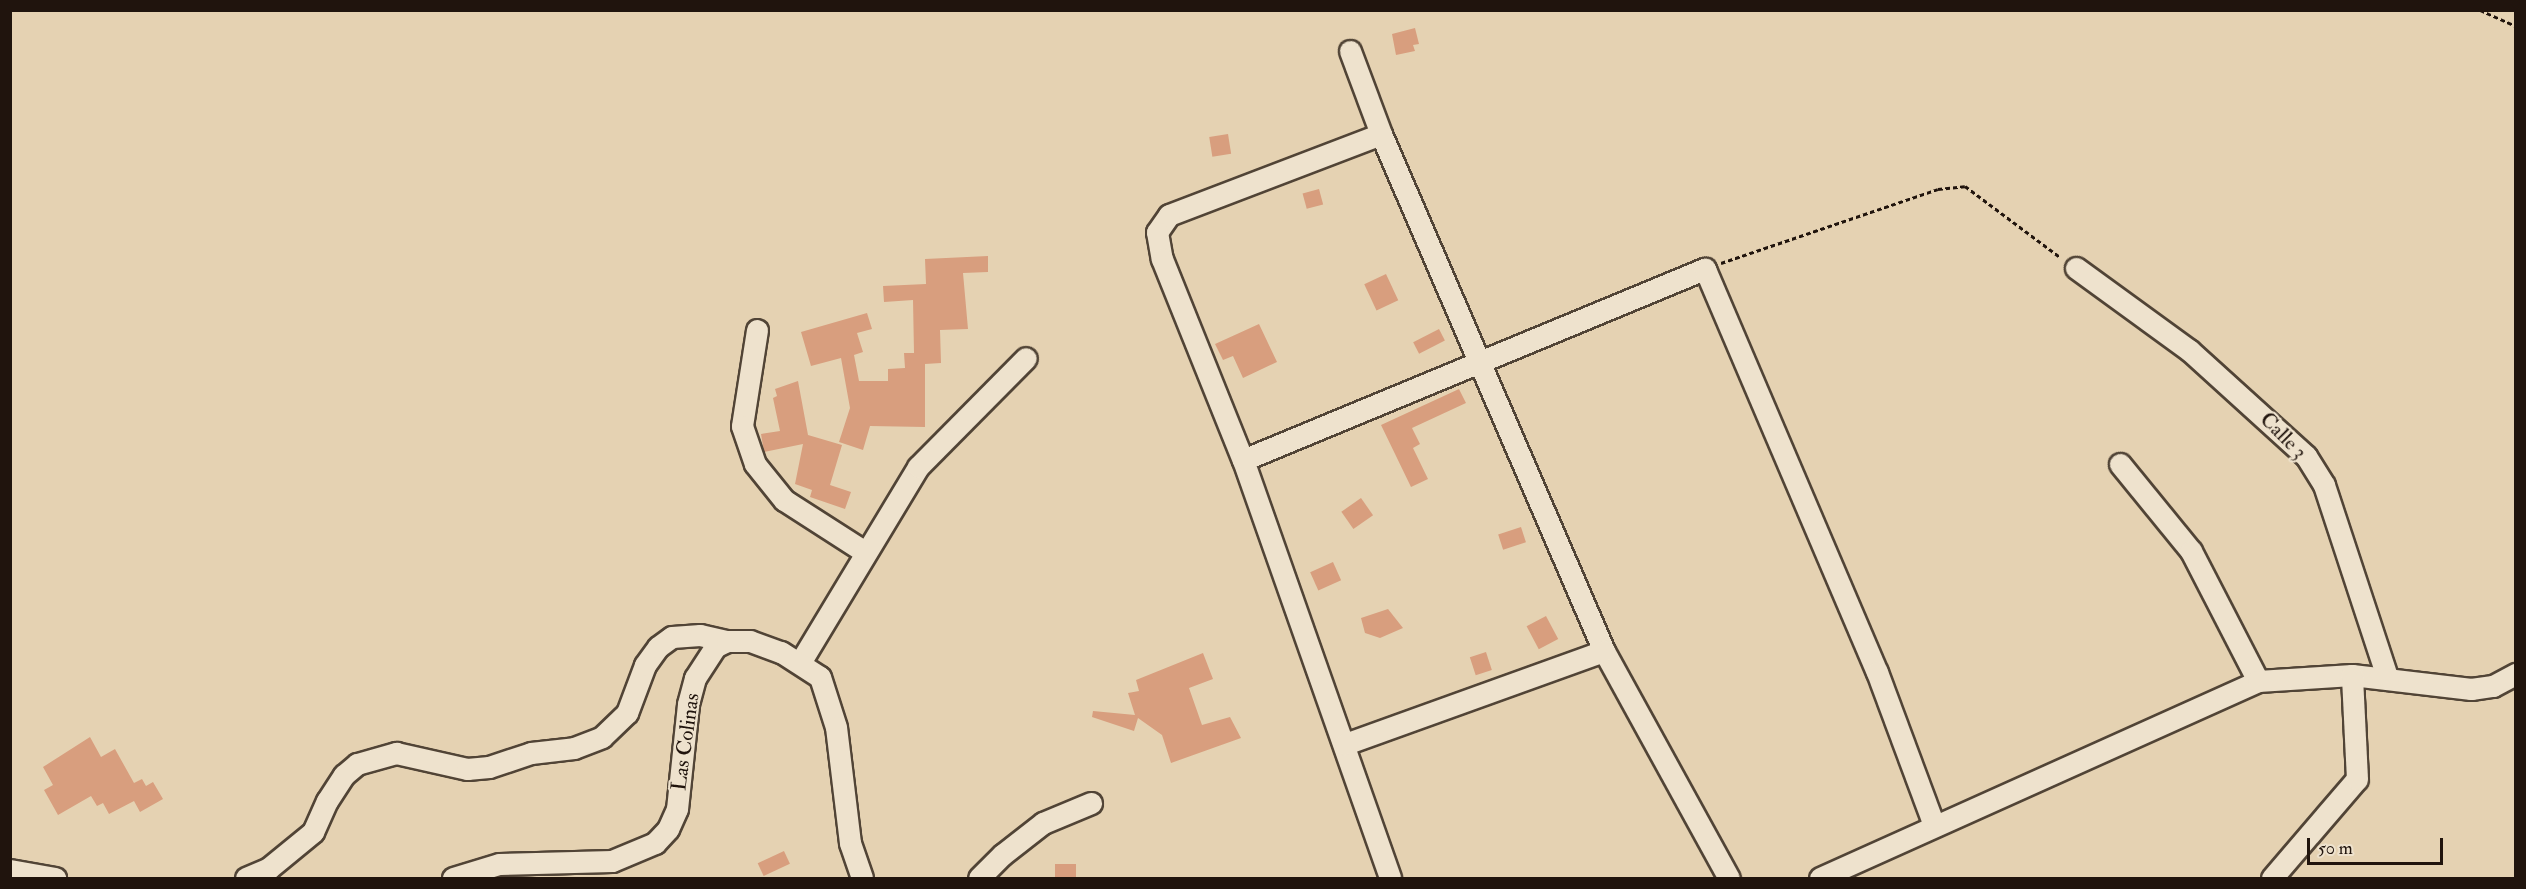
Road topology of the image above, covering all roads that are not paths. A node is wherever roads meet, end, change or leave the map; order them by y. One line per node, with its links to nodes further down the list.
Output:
1 (1350, 51): 2 (street)
2 (1380, 134): 6 (street); 7 (street)
3 (2076, 268): 15 (street, Calle 3)
4 (757, 330): 9 (street)
5 (1026, 358): 9 (street)
6 (1479, 362): 7 (street); 11 (street); 19 (street)
7 (1243, 460): 17 (street)
8 (2121, 464): 16 (street)
9 (865, 552): 12 (street)
10 (727, 641): 12 (street); 22 (street); 23 (street, Las Colinas)
11 (1604, 651): 17 (street); 27 (street)
12 (801, 662): 24 (street)
13 (2516, 674): 15 (street)
14 (2352, 675): 15 (street); 16 (street); 29 (street)
15 (2387, 677)
16 (2258, 681): 19 (street)
17 (1345, 744): 26 (street)
18 (1091, 803): 25 (street)
19 (1934, 825): 28 (street)
20 (10, 870): 21 (street)
21 (55, 879)
22 (246, 879)
23 (453, 879)
24 (862, 879)
25 (979, 879)
26 (1390, 879)
27 (1729, 879)
28 (1820, 879)
29 (2272, 879)

